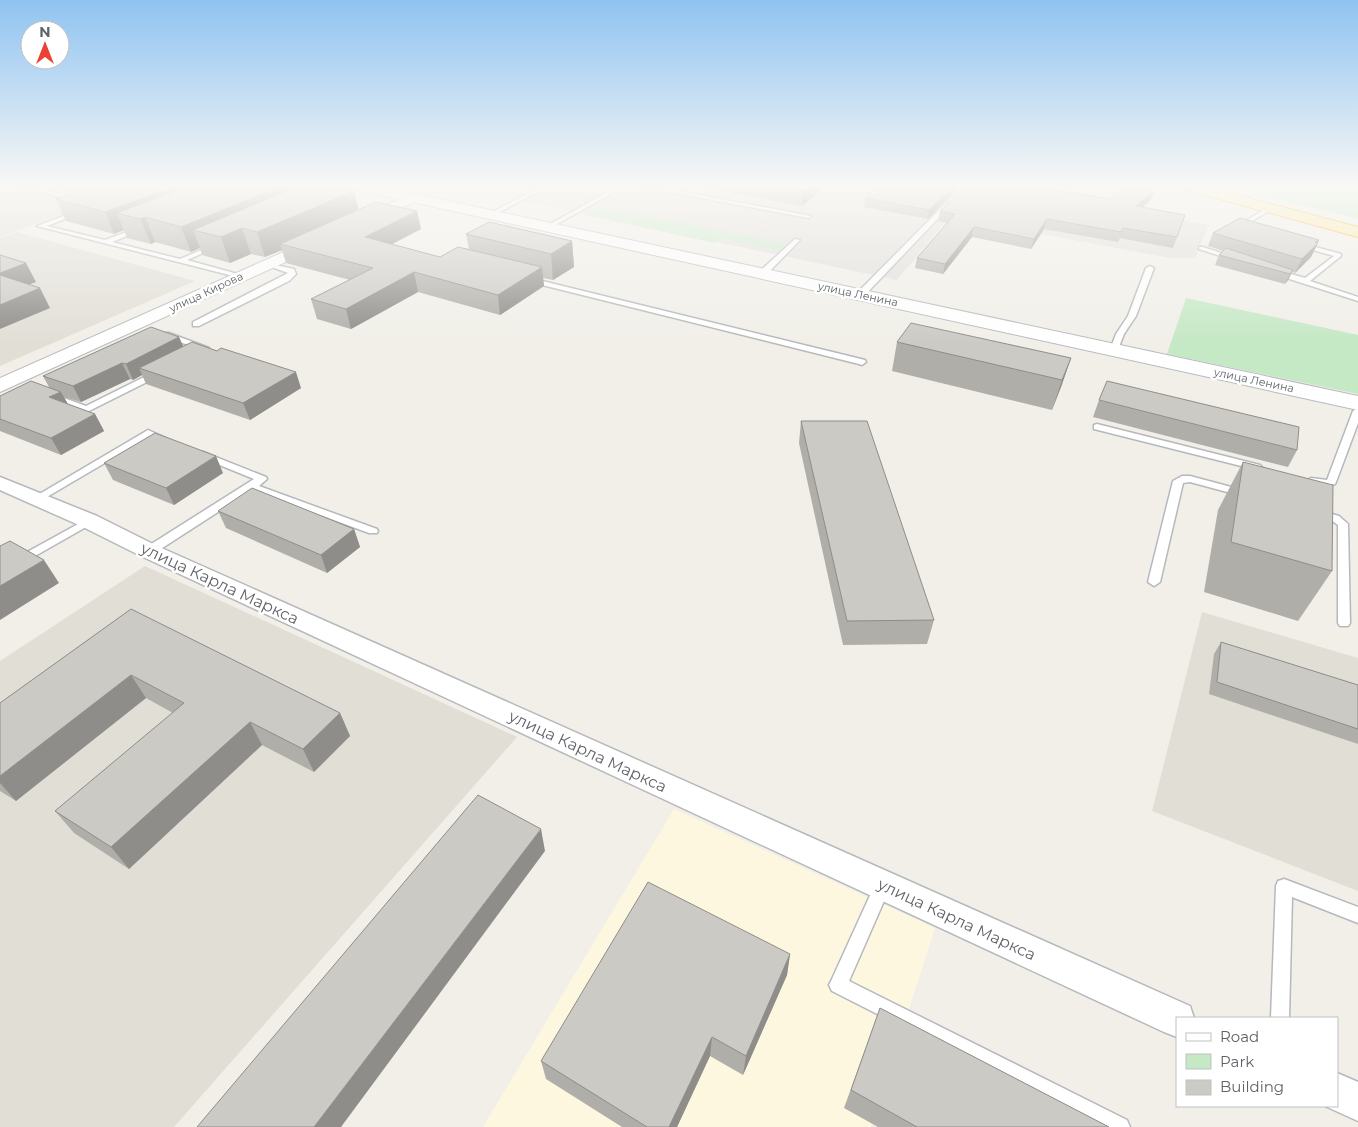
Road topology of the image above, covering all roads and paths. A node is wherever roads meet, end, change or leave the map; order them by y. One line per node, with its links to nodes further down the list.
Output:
1 (92, 239): 7 (lane)
2 (115, 239): 7 (lane)
3 (323, 239): 13 (main road, улица Кирова)
4 (601, 239): 16 (main road, улица Ленина)
5 (915, 239): 20 (lane)
6 (797, 240): 16 (lane)
7 (106, 242): 11 (lane)
8 (224, 242): 11 (lane)
9 (1293, 242): 19 (lane)
10 (1201, 248): 12 (lane)
11 (180, 261): 17 (lane)
12 (1245, 262)
13 (268, 264): 17 (main road, улица Кирова); 22 (lane)
14 (1150, 268): 25 (lane)
15 (1271, 270): 19 (lane)
16 (762, 274): 20 (main road, улица Ленина)
17 (241, 276): 28 (main road, улица Кирова)
18 (516, 276): 26 (lane)
19 (1306, 281): 21 (lane)
20 (860, 295): 25 (main road, улица Ленина)
21 (1358, 299)
22 (196, 324)
23 (166, 335): 24 (lane)
24 (206, 350)
25 (1114, 350): 30 (main road, улица Ленина)
26 (862, 362)
27 (164, 370): 29 (lane)
28 (11, 385)
29 (42, 394)
30 (1358, 403)
31 (1358, 411): 36 (lane)
32 (1096, 427): 35 (lane)
33 (174, 444): 40 (lane)
34 (192, 451): 38 (lane)
35 (1268, 470)
36 (1302, 481)
37 (0, 483): 40 (street, улица Карла Маркса)
38 (250, 486): 43 (lane); 44 (lane)
39 (1256, 497): 46 (lane)
40 (36, 499): 42 (street, улица Карла Маркса)
41 (1304, 510): 47 (lane)
42 (88, 521): 44 (street, улица Карла Маркса); 45 (lane)
43 (373, 531)
44 (150, 551): 48 (street, улица Карла Маркса)
45 (0, 572)
46 (1154, 582)
47 (1344, 623)
48 (883, 885): 51 (street, улица Карла Маркса); 54 (lane)
49 (1358, 915): 50 (lane)
50 (1280, 1017)
51 (1176, 1019)
52 (1338, 1092): 53 (street)
53 (1358, 1102)
54 (1120, 1127)

